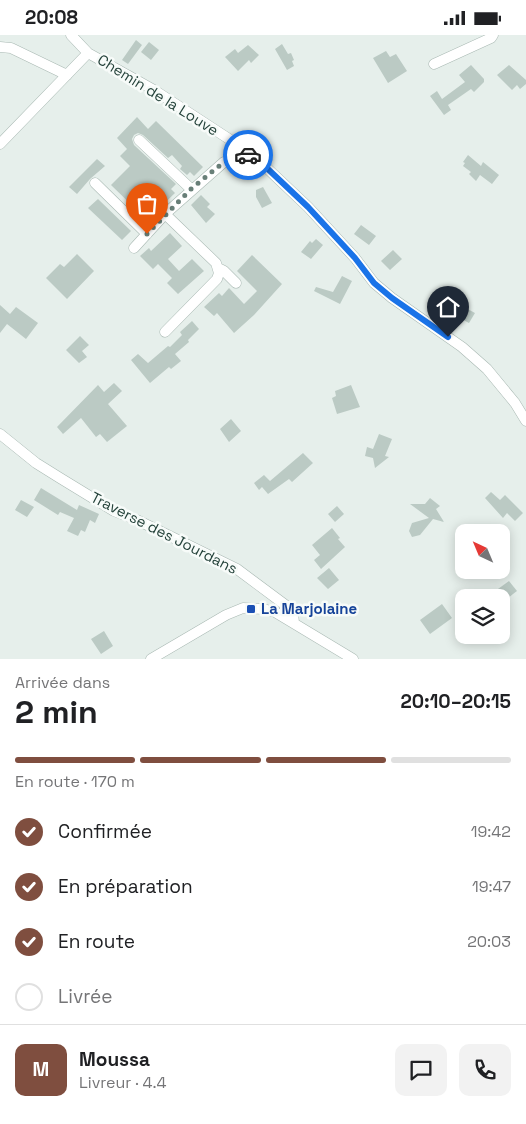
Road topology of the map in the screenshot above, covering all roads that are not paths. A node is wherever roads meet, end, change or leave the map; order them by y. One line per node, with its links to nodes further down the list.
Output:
1 (71, 35): 4 (street, Chemin de la Louve)
2 (493, 35): 5 (street)
3 (0, 47): 6 (street)
4 (88, 53): 6 (street); 9 (street, Chemin de la Louve)
5 (434, 64)
6 (67, 75): 8 (street)
7 (139, 140): 11 (street)
8 (0, 143)
9 (252, 154): 11 (street); 18 (street, Chemin de la Louve)
10 (95, 183): 13 (street)
11 (191, 189): 12 (street)
12 (165, 214): 13 (street); 15 (street)
13 (147, 234): 14 (street)
14 (134, 248)
15 (218, 268): 16 (street); 17 (street)
16 (236, 283)
17 (164, 332)
18 (526, 421)
19 (0, 434): 20 (street, Traverse des Jourdans)
20 (294, 623): 21 (street); 22 (street)
21 (152, 659)
22 (353, 659)

